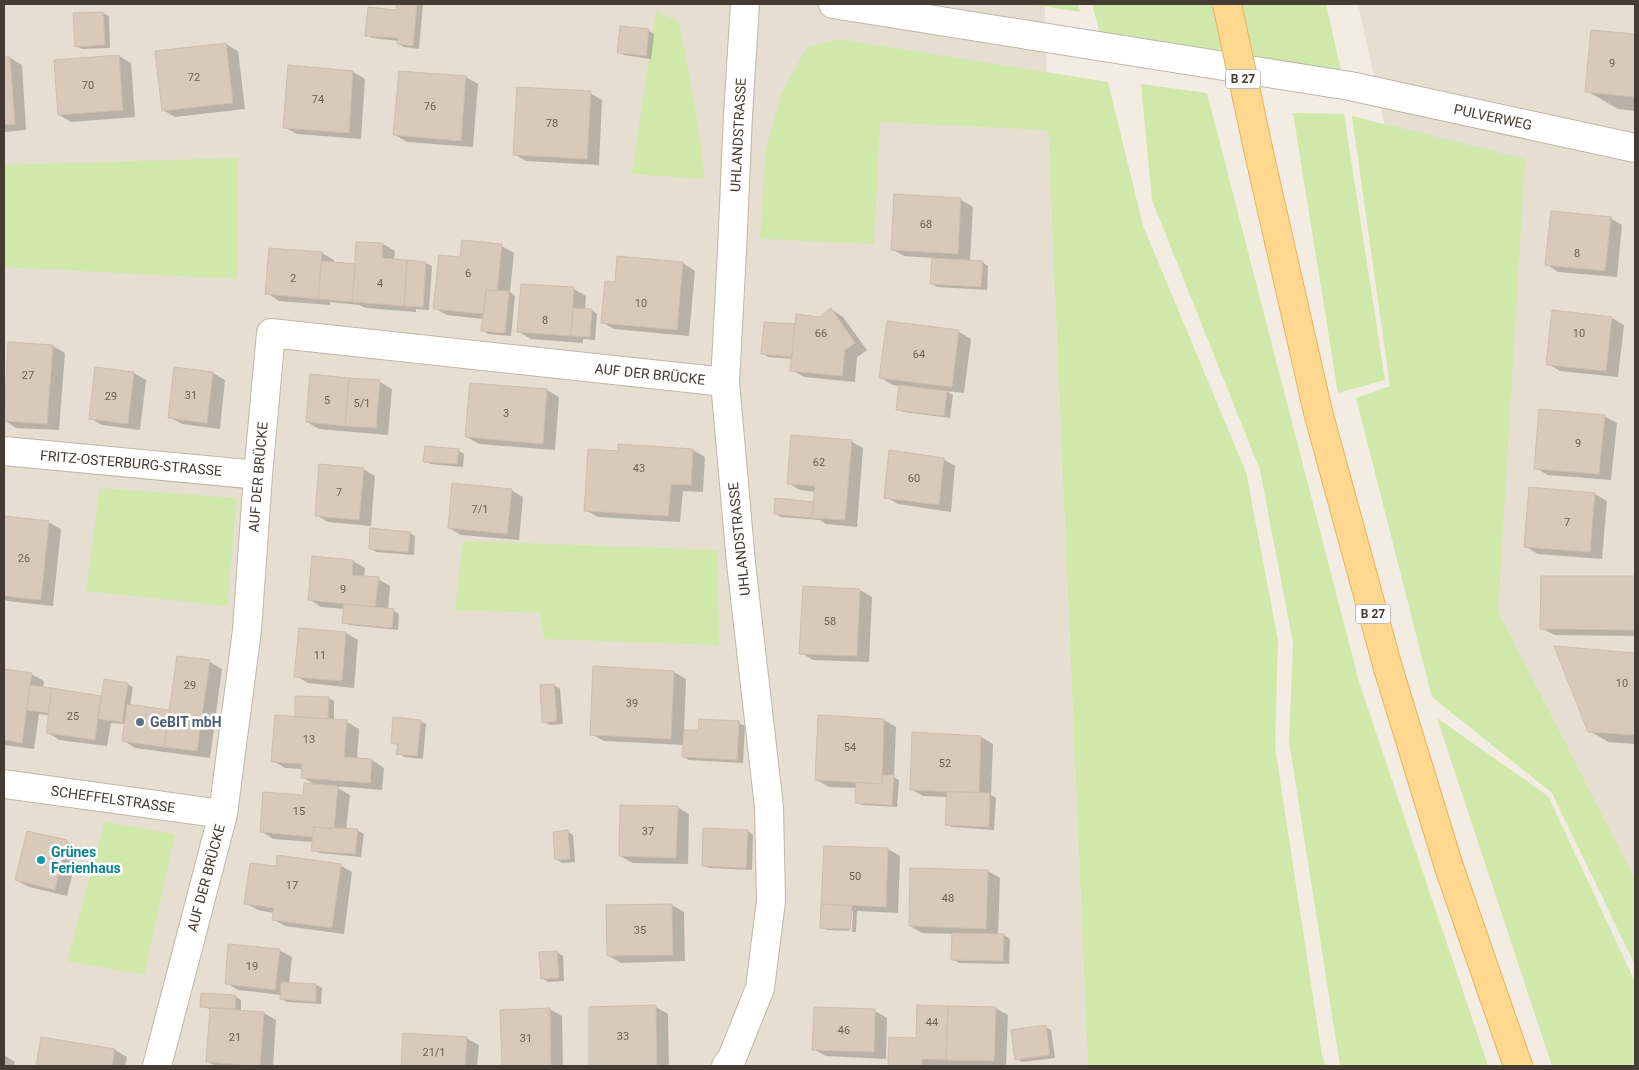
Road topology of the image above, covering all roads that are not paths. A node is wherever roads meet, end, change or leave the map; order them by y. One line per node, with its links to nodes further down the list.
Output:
1 (745, 4): 5 (street, UHLANDSTRASSE)
2 (833, 4): 4 (street, PULVERWEG)
3 (1227, 4): 12 (main road, B 27, bridge)
4 (1635, 148)
5 (724, 382): 7 (street, AUF DER BRÜCKE); 11 (street, UHLANDSTRASSE)
6 (4, 451): 7 (street, FRITZ-OSTERBURG-STRASSE)
7 (258, 475): 9 (street, AUF DER BRÜCKE)
8 (4, 784): 9 (street, SCHEFFELSTRASSE)
9 (223, 814): 10 (street, AUF DER BRÜCKE)
10 (157, 1066)
11 (726, 1066)
12 (1518, 1066)

